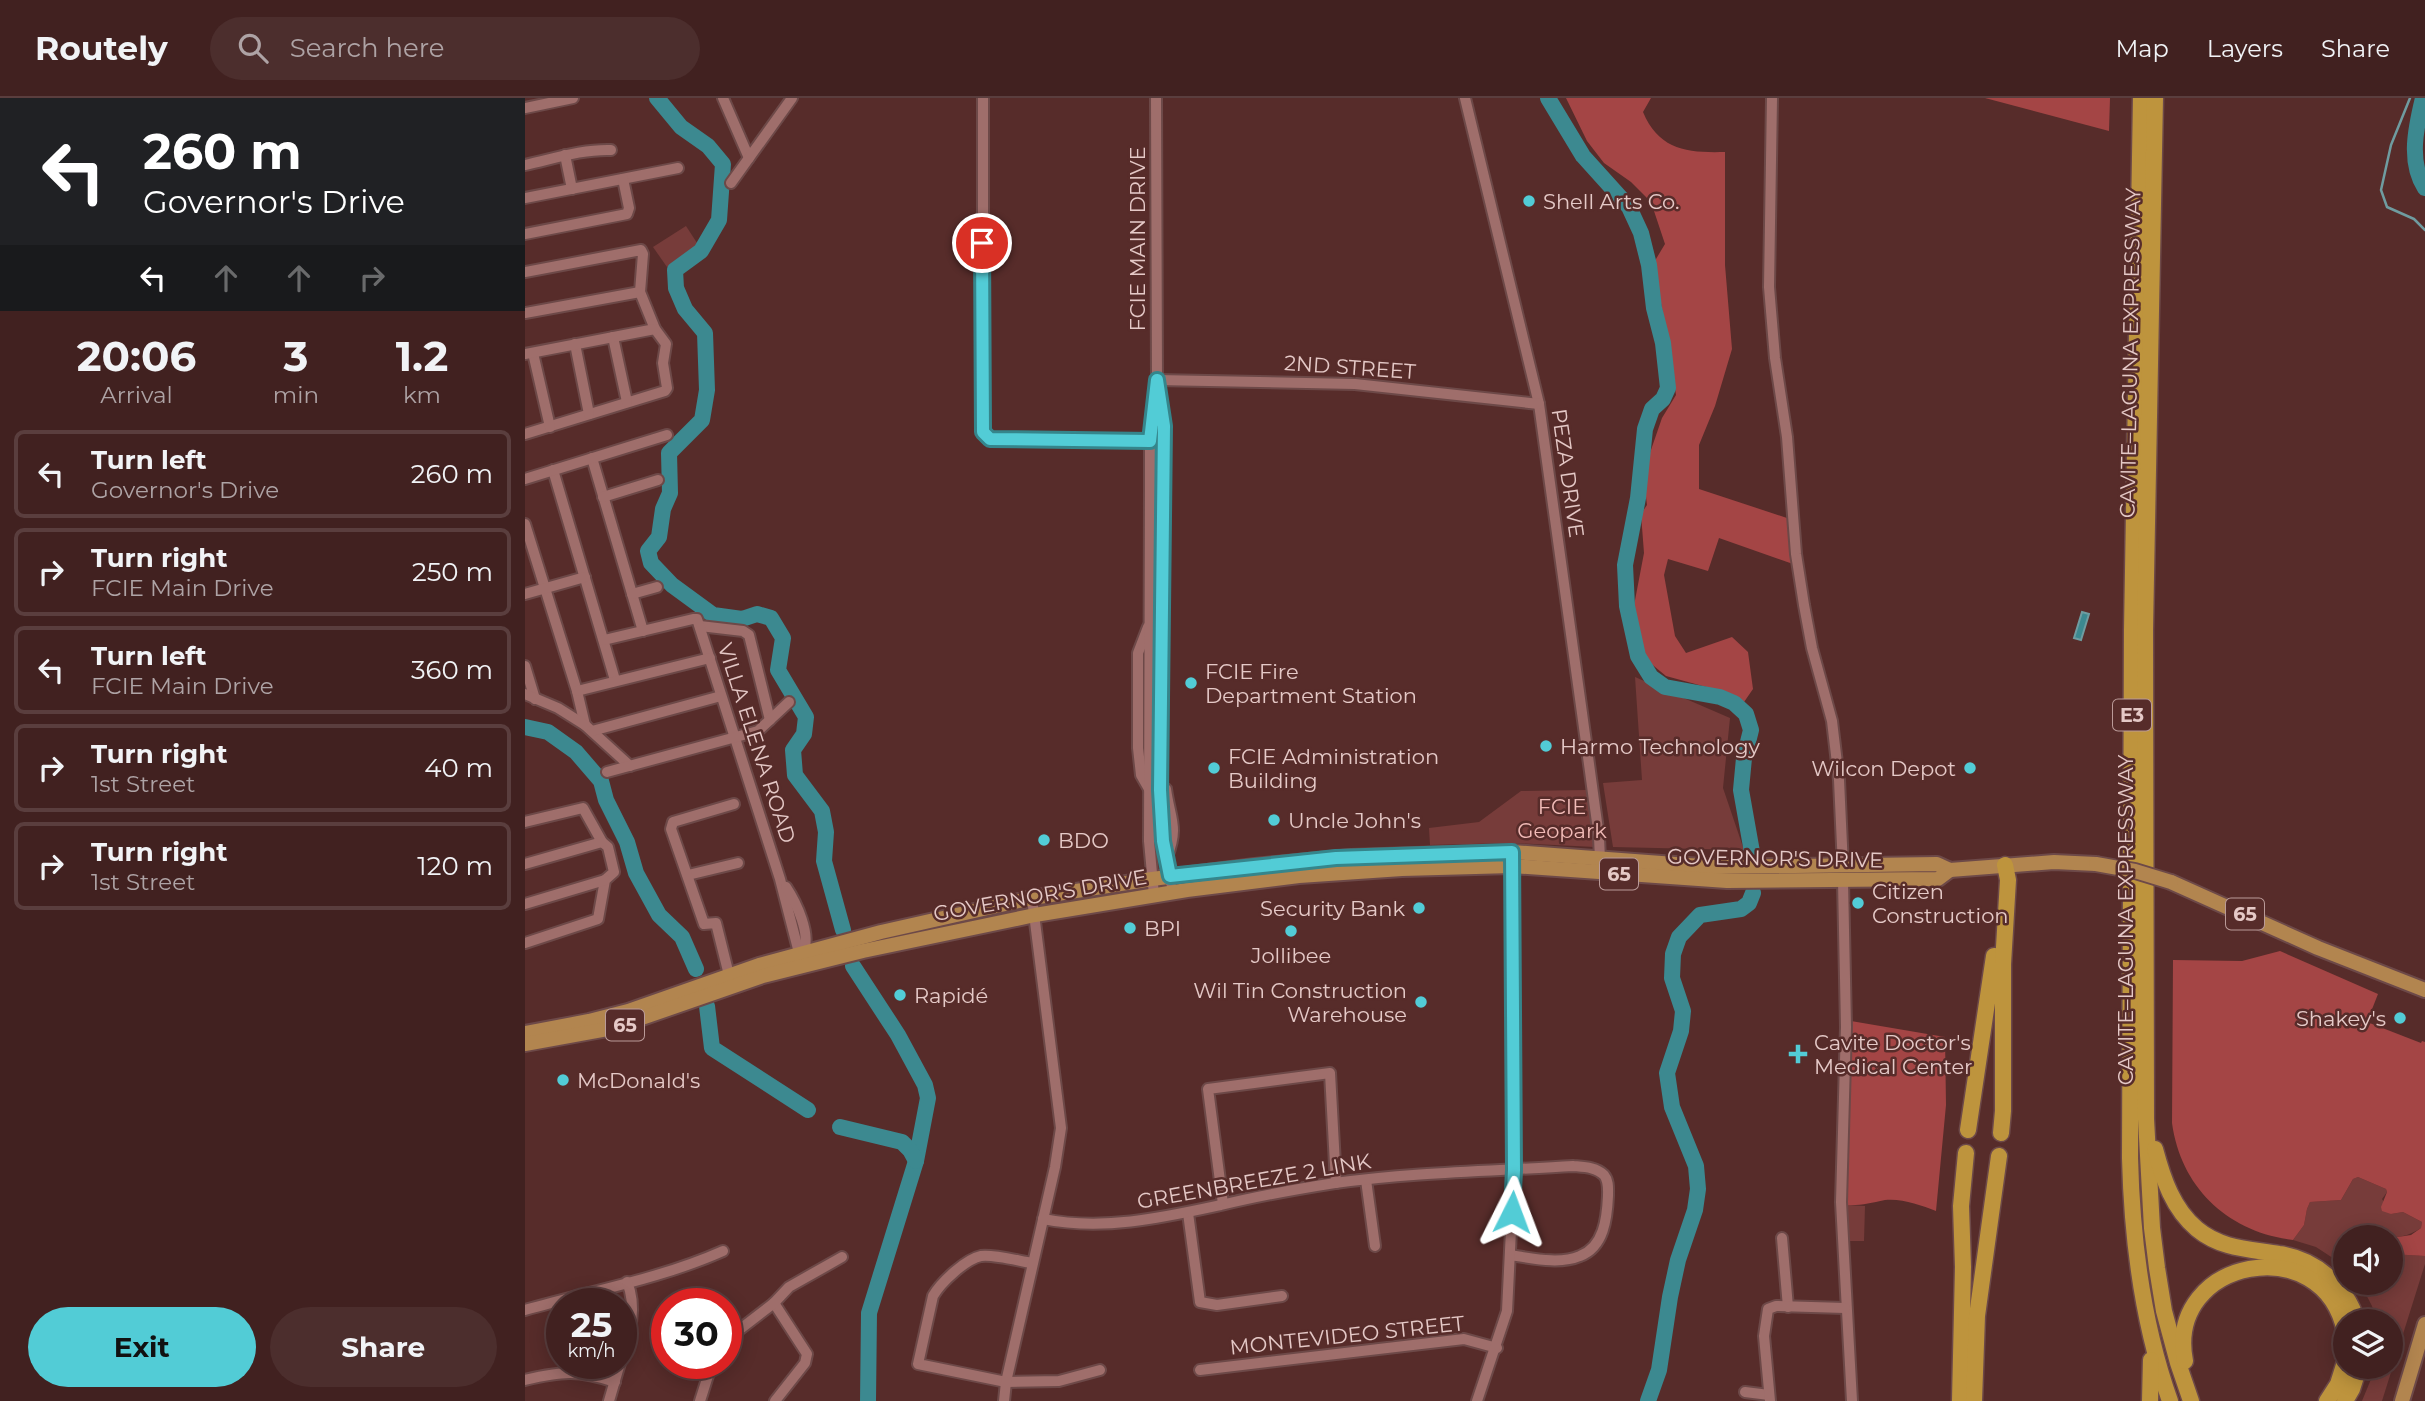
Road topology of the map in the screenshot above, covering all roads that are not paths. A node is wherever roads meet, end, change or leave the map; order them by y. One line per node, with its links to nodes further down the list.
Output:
1 (573, 98): 10 (street)
2 (723, 98): 13 (street)
3 (792, 98): 13 (street)
4 (983, 98): 35 (street)
5 (1156, 98): 28 (street, FCIE MAIN DRIVE)
6 (1465, 98): 30 (street, PEZA DRIVE)
7 (1772, 98): 71 (street)
8 (2141, 98): 116 (highway, CAVITE–LAGUNA EXPRESSWAY / E3)
9 (2155, 98): 88 (highway, CAVITE–LAGUNA EXPRESSWAY / E3)
10 (525, 108)
11 (611, 150): 12 (street)
12 (565, 155): 14 (street); 18 (street)
13 (749, 158): 17 (street)
14 (525, 165)
15 (678, 168): 16 (street)
16 (623, 179): 18 (street); 20 (street)
17 (731, 183)
18 (572, 189): 19 (street)
19 (525, 198)
20 (525, 234)
21 (525, 272): 22 (street)
22 (640, 292): 23 (street); 24 (street)
23 (525, 313)
24 (655, 329): 25 (street); 29 (street)
25 (613, 337): 26 (street); 29 (street)
26 (575, 344): 27 (street); 31 (street)
27 (529, 353): 32 (street)
28 (1157, 380): 30 (street, 2ND STREET); 35 (street, FCIE MAIN DRIVE); 73 (street, FCIE MAIN DRIVE)
29 (627, 402): 31 (street)
30 (1539, 404): 66 (street, PEZA DRIVE)
31 (589, 414): 32 (street)
32 (550, 427): 33 (street)
33 (525, 434)
34 (667, 435): 36 (street)
35 (1150, 441): 74 (street, FCIE MAIN DRIVE)
36 (592, 458): 37 (street); 40 (street)
37 (553, 470): 38 (street); 42 (street)
38 (525, 479)
39 (658, 480): 40 (street)
40 (603, 497): 46 (street)
41 (525, 524): 44 (street)
42 (585, 577): 44 (street); 49 (street)
43 (657, 587): 46 (street)
44 (544, 588): 45 (street); 53 (street)
45 (525, 594)
46 (632, 594): 48 (street)
47 (699, 623): 48 (street); 50 (street, VILLA ELENA ROAD); 57 (street)
48 (643, 631): 49 (street)
49 (604, 640): 52 (street)
50 (710, 658): 52 (street); 55 (street, VILLA ELENA ROAD)
51 (525, 666): 54 (street)
52 (615, 680): 53 (street)
53 (577, 691): 58 (street)
54 (530, 696): 58 (street)
55 (721, 696): 58 (street); 59 (street, VILLA ELENA ROAD)
56 (789, 702): 57 (street)
57 (770, 720): 59 (street)
58 (589, 728): 60 (street)
59 (736, 738): 60 (street); 83 (street, VILLA ELENA ROAD)
60 (630, 766): 61 (street)
61 (607, 772)
62 (734, 804): 72 (street)
63 (525, 822): 64 (street)
64 (602, 842): 68 (street); 75 (street)
65 (1512, 859): 66 (main road, GOVERNOR'S DRIVE / 65); 70 (main road, GOVERNOR'S DRIVE / 65); 73 (main road, GOVERNOR'S DRIVE / 65); 76 (main road, GOVERNOR'S DRIVE / 65); 93 (street)
66 (1599, 860): 70 (main road, GOVERNOR'S DRIVE / 65)
67 (738, 863): 72 (street)
68 (525, 864)
69 (2005, 865): 71 (main road, GOVERNOR'S DRIVE / 65); 85 (main road, GOVERNOR'S DRIVE / 65, bridge); 89 (highway); 90 (highway)
70 (1727, 874): 71 (main road, GOVERNOR'S DRIVE / 65)
71 (1843, 874): 110 (street)
72 (688, 875): 84 (street)
73 (1175, 876): 74 (main road, GOVERNOR'S DRIVE / 65); 76 (main road)
74 (1152, 879): 77 (street, FCIE MAIN DRIVE); 78 (main road, GOVERNOR'S DRIVE / 65)
75 (605, 880): 79 (street); 81 (street)
76 (1177, 892): 77 (main road, GOVERNOR'S DRIVE / 65)
77 (1154, 895): 80 (main road, GOVERNOR'S DRIVE / 65)
78 (1032, 898): 80 (street); 82 (main road, GOVERNOR'S DRIVE / 65)
79 (525, 904)
80 (1035, 915): 82 (main road, GOVERNOR'S DRIVE / 65); 98 (street)
81 (525, 943)
82 (861, 944): 83 (main road, GOVERNOR'S DRIVE / 65)
83 (805, 959): 84 (main road, GOVERNOR'S DRIVE / 65)
84 (730, 980): 86 (main road, GOVERNOR'S DRIVE / 65); 87 (main road, GOVERNOR'S DRIVE / 65)
85 (2425, 990)
86 (525, 1033)
87 (525, 1044)
88 (2146, 1119): 112 (highway); 139 (highway, CAVITE–LAGUNA EXPRESSWAY / E3)
89 (1968, 1130)
90 (2001, 1133)
91 (1966, 1153): 135 (highway)
92 (1999, 1156): 136 (highway)
93 (1514, 1170): 94 (street, GREENBREEZE 2 LINK); 102 (street); 102 (street)
94 (1366, 1180): 95 (street, GREENBREEZE 2 LINK); 100 (street)
95 (1336, 1183): 96 (street, GREENBREEZE 2 LINK); 96 (street)
96 (1223, 1204): 97 (street, GREENBREEZE 2 LINK)
97 (1188, 1213): 98 (street, GREENBREEZE 2 LINK); 107 (street)
98 (1043, 1219): 104 (street)
99 (1783, 1238): 109 (street)
100 (1375, 1246)
101 (723, 1251): 105 (street)
102 (1510, 1255): 117 (street)
103 (842, 1257): 108 (street)
104 (1032, 1263): 126 (street); 126 (street)
105 (627, 1282): 106 (street); 113 (street)
106 (630, 1288)
107 (1282, 1296)
108 (774, 1303): 115 (street); 131 (street)
109 (1788, 1307): 110 (street); 128 (street)
110 (1845, 1308): 134 (street)
111 (2336, 1309): 139 (highway)
112 (2351, 1309)
113 (525, 1310)
114 (2425, 1324): 142 (main road)
115 (742, 1328)
116 (2148, 1330): 137 (highway); 138 (highway, CAVITE–LAGUNA EXPRESSWAY / E3)
117 (1497, 1348): 119 (street, MONTEVIDEO STREET); 133 (street)
118 (1100, 1370): 126 (street)
119 (1200, 1370)
120 (616, 1379): 125 (street)
121 (707, 1379): 130 (street)
122 (2340, 1379): 140 (highway)
123 (2355, 1379): 141 (highway)
124 (525, 1380): 125 (street)
125 (615, 1382): 129 (street)
126 (1006, 1382): 132 (street)
127 (1745, 1392): 128 (street)
128 (1769, 1398)
129 (609, 1401)
130 (700, 1401)
131 (775, 1401)
132 (1004, 1401)
133 (1477, 1401)
134 (1852, 1401)
135 (1960, 1401)
136 (1976, 1401)
137 (2150, 1401)
138 (2170, 1401)
139 (2192, 1401)
140 (2327, 1401)
141 (2345, 1401)
142 (2402, 1401)

